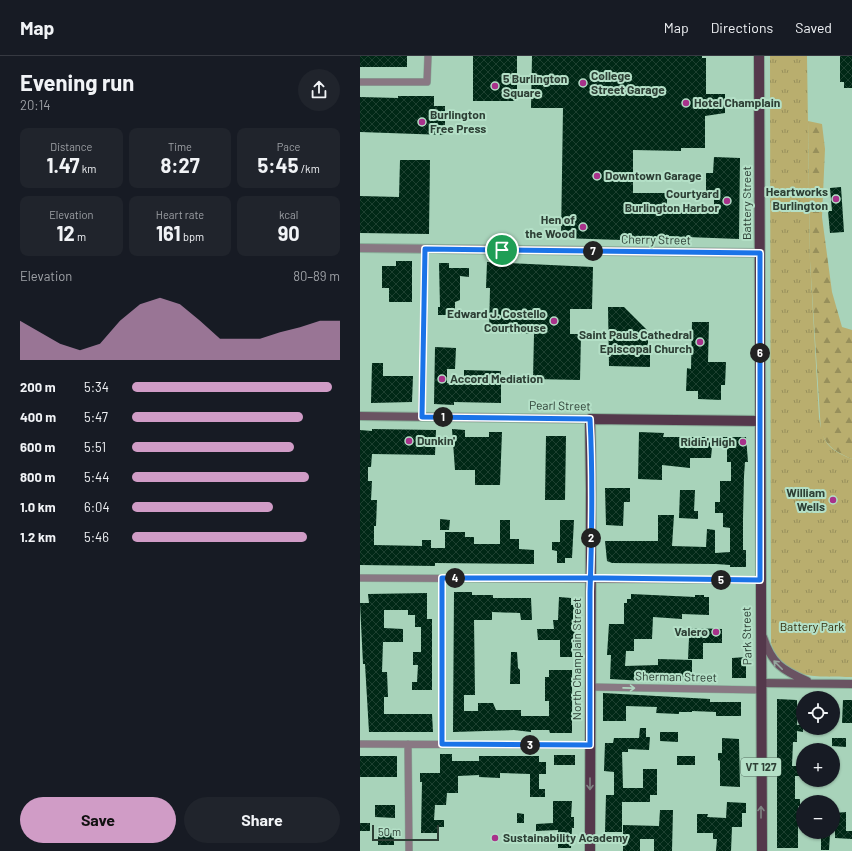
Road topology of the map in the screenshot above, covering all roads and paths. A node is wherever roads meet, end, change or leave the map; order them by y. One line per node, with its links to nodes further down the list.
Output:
1 (428, 56): 3 (street)
2 (759, 56): 6 (main road, Battery Street)
3 (360, 82)
4 (360, 248): 5 (street, Cherry Street)
5 (425, 249): 6 (street, Cherry Street); 8 (street)
6 (760, 253): 10 (main road, Battery Street)
7 (360, 416): 8 (main road, Pearl Street)
8 (422, 417): 9 (main road, Pearl Street)
9 (590, 419): 10 (main road, Pearl Street); 13 (main road, North Champlain Street)
10 (760, 421): 14 (main road, Park Street / VT 127)
11 (360, 578): 12 (street)
12 (442, 578): 13 (street); 22 (street)
13 (591, 578): 14 (street); 19 (main road, North Champlain Street)
14 (760, 580): 15 (main road, Park Street / VT 127)
15 (760, 629): 16 (main road, Sherman Street, one-way to 15); 18 (main road, Park Street / VT 127)
16 (812, 683): 17 (main road, Sherman Street); 18 (main road, Sherman Street)
17 (852, 684)
18 (761, 686): 19 (street, Sherman Street, one-way to 18); 26 (main road, Park Street / VT 127, one-way to 18)
19 (590, 687): 23 (main road, North Champlain Street)
20 (360, 744): 21 (street)
21 (408, 744): 22 (street); 24 (street)
22 (442, 744): 23 (street)
23 (590, 745): 25 (main road, North Champlain Street, one-way to 25)
24 (409, 851)
25 (590, 851)
26 (762, 851)

